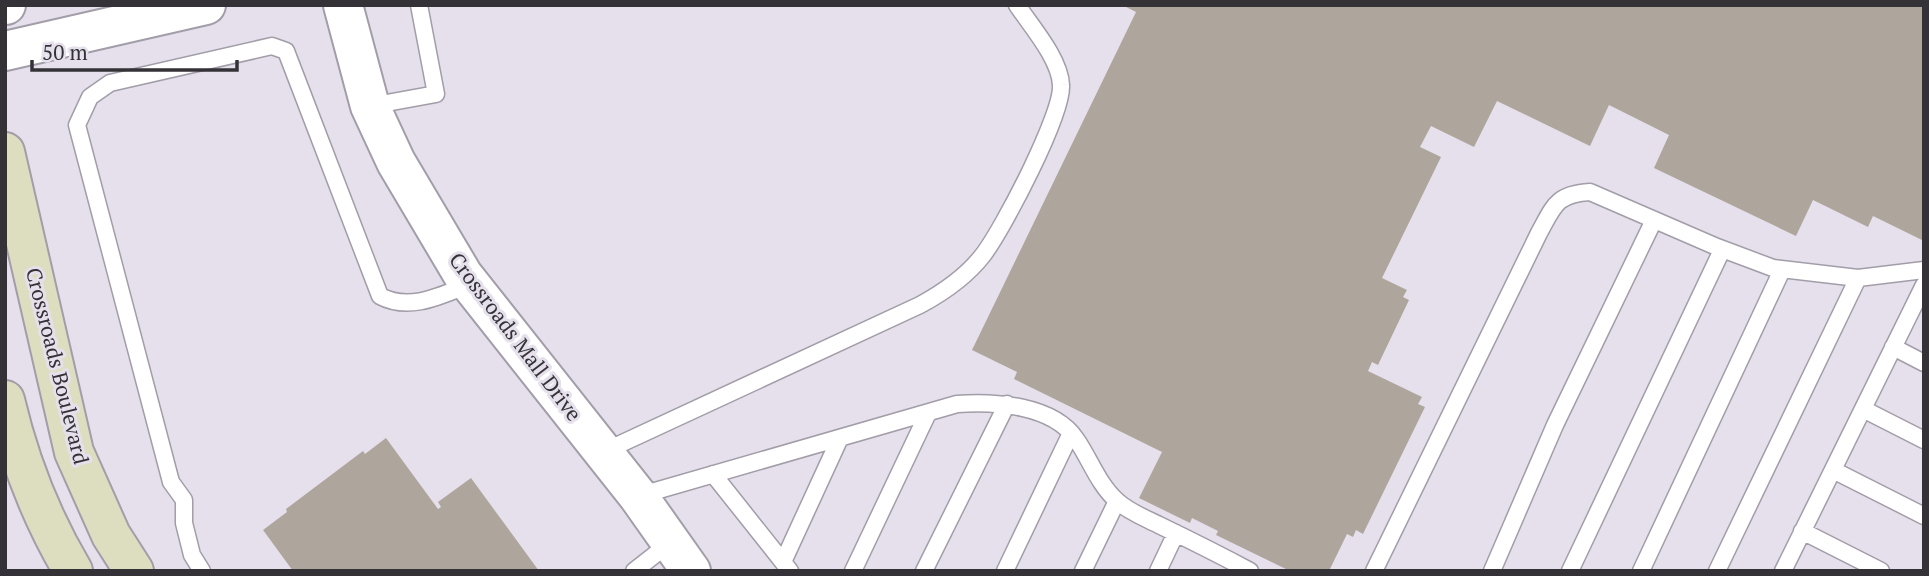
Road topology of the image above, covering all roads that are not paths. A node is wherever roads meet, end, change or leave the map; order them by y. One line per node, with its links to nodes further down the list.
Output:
1 (206, 5): 5 (street)
2 (343, 5): 6 (street, Crossroads Mall Drive)
3 (419, 5): 6 (lane)
4 (1017, 5): 24 (lane)
5 (5, 51)
6 (370, 106): 13 (street, Crossroads Mall Drive)
7 (5, 152): 36 (main road, Crossroads Boulevard)
8 (1654, 220): 9 (lane); 44 (lane); 45 (lane)
9 (1722, 250): 10 (lane); 46 (lane)
10 (1782, 270): 12 (lane); 47 (lane)
11 (1924, 270): 12 (lane)
12 (1858, 278): 48 (lane)
13 (470, 284): 24 (street, Crossroads Mall Drive); 37 (lane)
14 (1924, 286): 15 (lane)
15 (1893, 347): 16 (lane); 19 (lane)
16 (1924, 363)
17 (5, 400): 35 (main road)
18 (1007, 404): 20 (lane); 21 (lane); 40 (lane)
19 (1863, 410): 23 (lane); 25 (lane)
20 (928, 413): 22 (lane); 39 (lane)
21 (1071, 433): 28 (lane); 41 (lane)
22 (840, 438): 26 (lane); 33 (lane)
23 (1924, 440)
24 (603, 452): 27 (street, Crossroads Mall Drive)
25 (1833, 470): 29 (lane); 30 (lane)
26 (713, 474): 27 (lane); 33 (lane)
27 (638, 496): 32 (street, Crossroads Mall Drive)
28 (1117, 501): 31 (lane); 42 (lane)
29 (1924, 516)
30 (1802, 531): 49 (lane); 50 (lane)
31 (1176, 533): 34 (lane); 43 (lane)
32 (681, 556): 38 (lane)
33 (787, 566)
34 (1241, 569)
35 (73, 571)
36 (134, 571)
37 (202, 571)
38 (634, 571)
39 (853, 571)
40 (924, 571)
41 (1005, 571)
42 (1083, 571)
43 (1158, 571)
44 (1374, 571)
45 (1492, 571)
46 (1570, 571)
47 (1640, 571)
48 (1717, 571)
49 (1783, 571)
50 (1881, 571)

